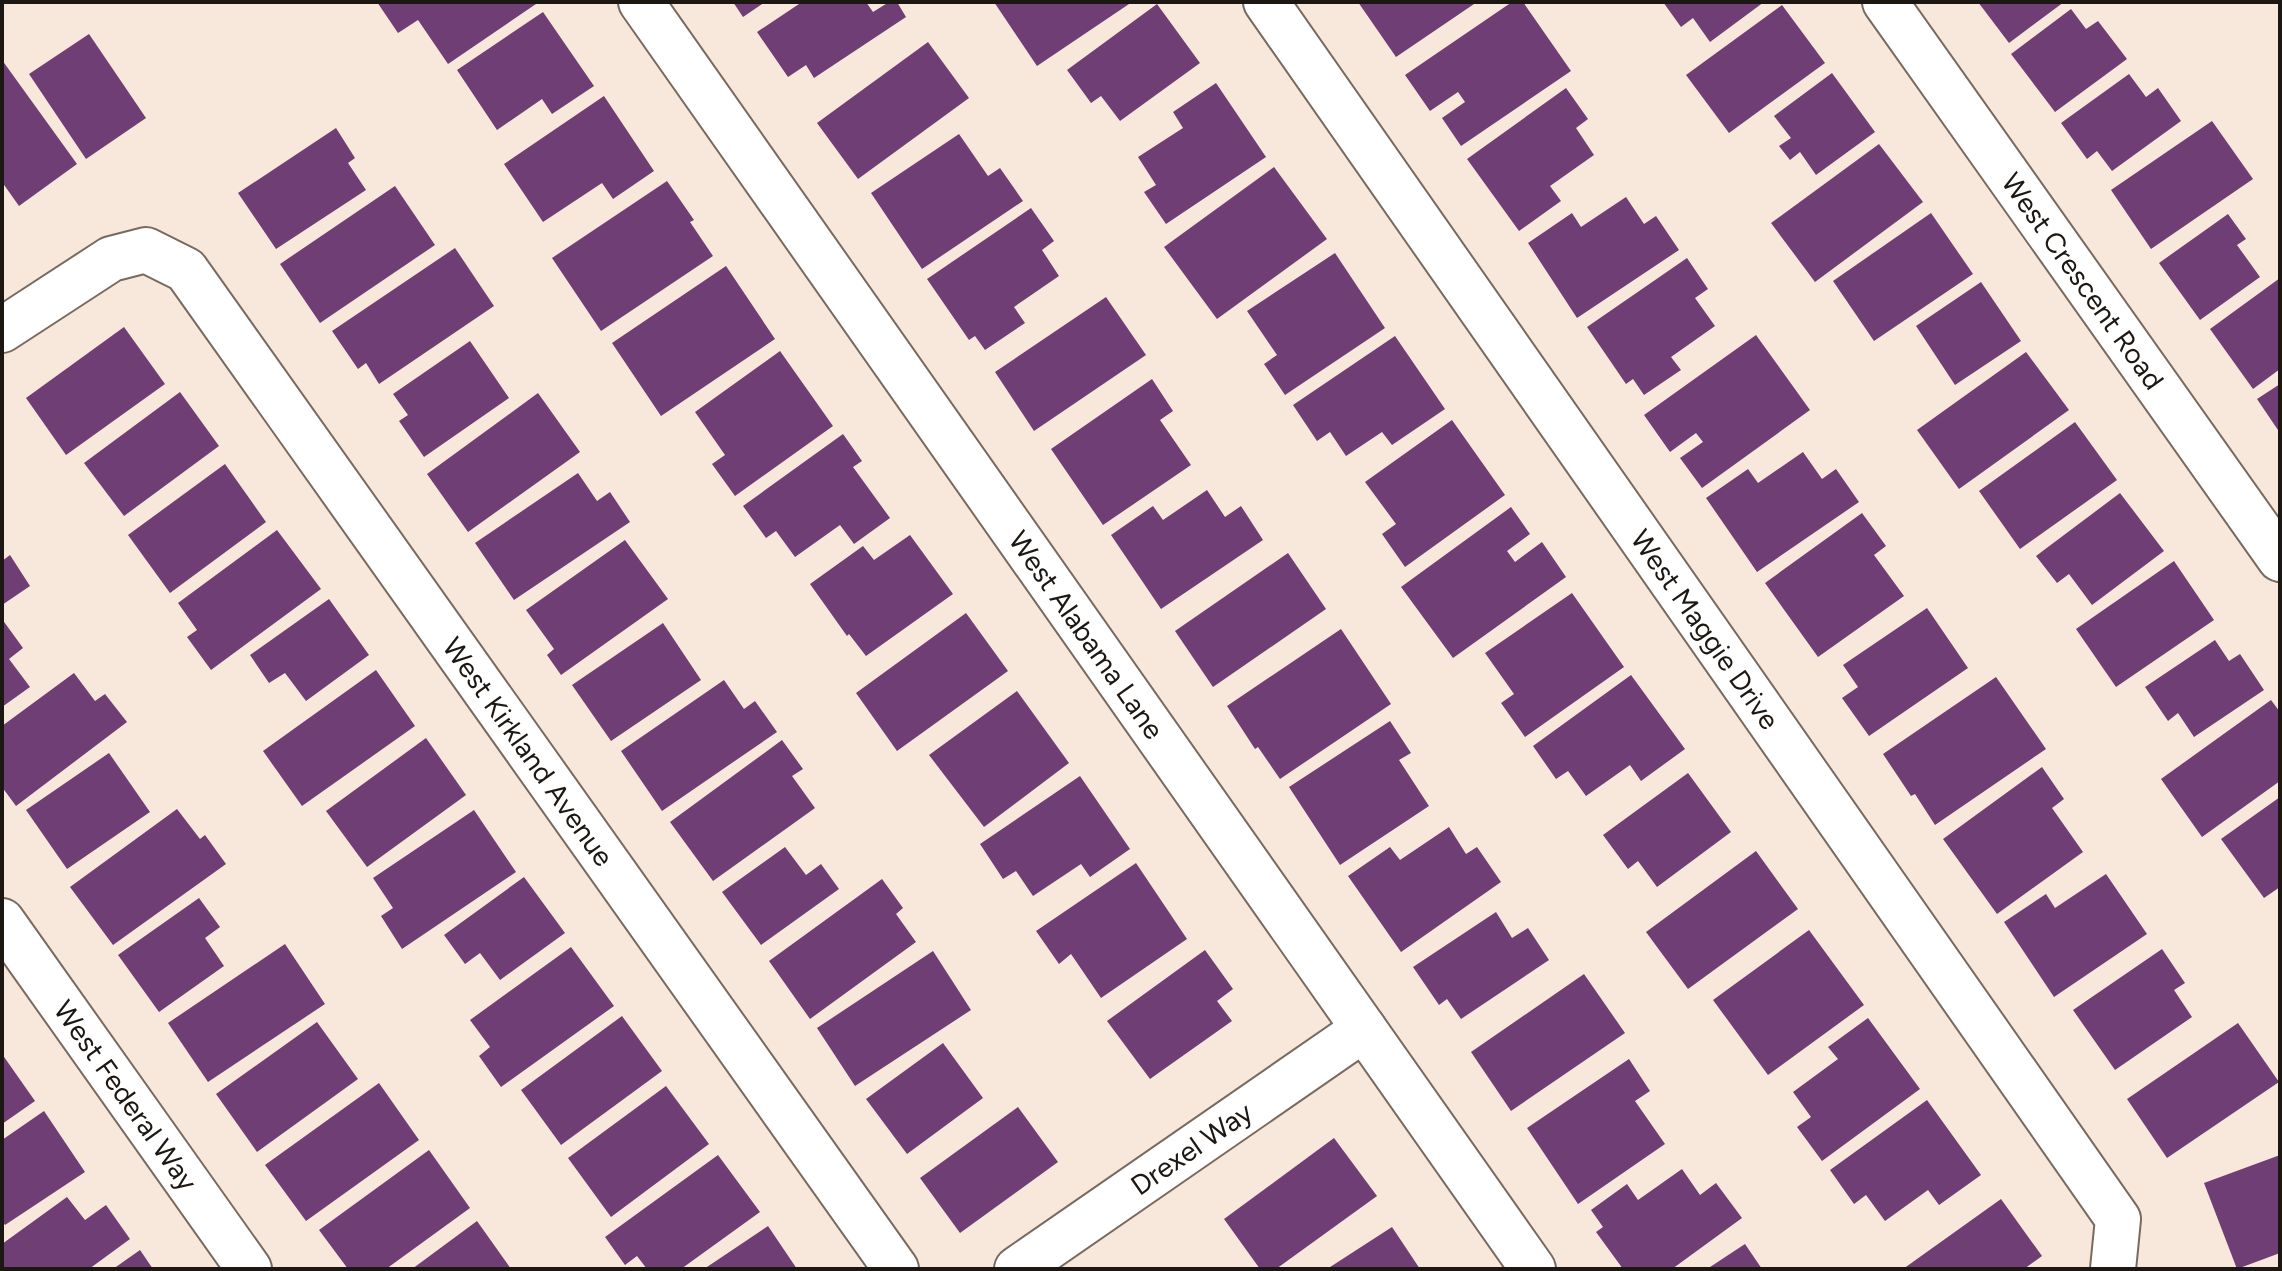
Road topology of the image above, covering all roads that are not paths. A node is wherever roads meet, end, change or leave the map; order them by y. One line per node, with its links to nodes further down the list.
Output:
1 (641, 2): 7 (street, West Alabama Lane)
2 (1266, 2): 8 (street, West Maggie Drive)
3 (1885, 2): 5 (street, West Crescent Road)
4 (2, 330): 10 (street, West Kirkland Avenue)
5 (2280, 559)
6 (2, 921): 9 (street, West Federal Way)
7 (1364, 1029): 11 (street, Drexel Way); 12 (street, West Alabama Lane)
8 (2114, 1268)
9 (249, 1269)
10 (896, 1269)
11 (1017, 1269)
12 (1533, 1269)

